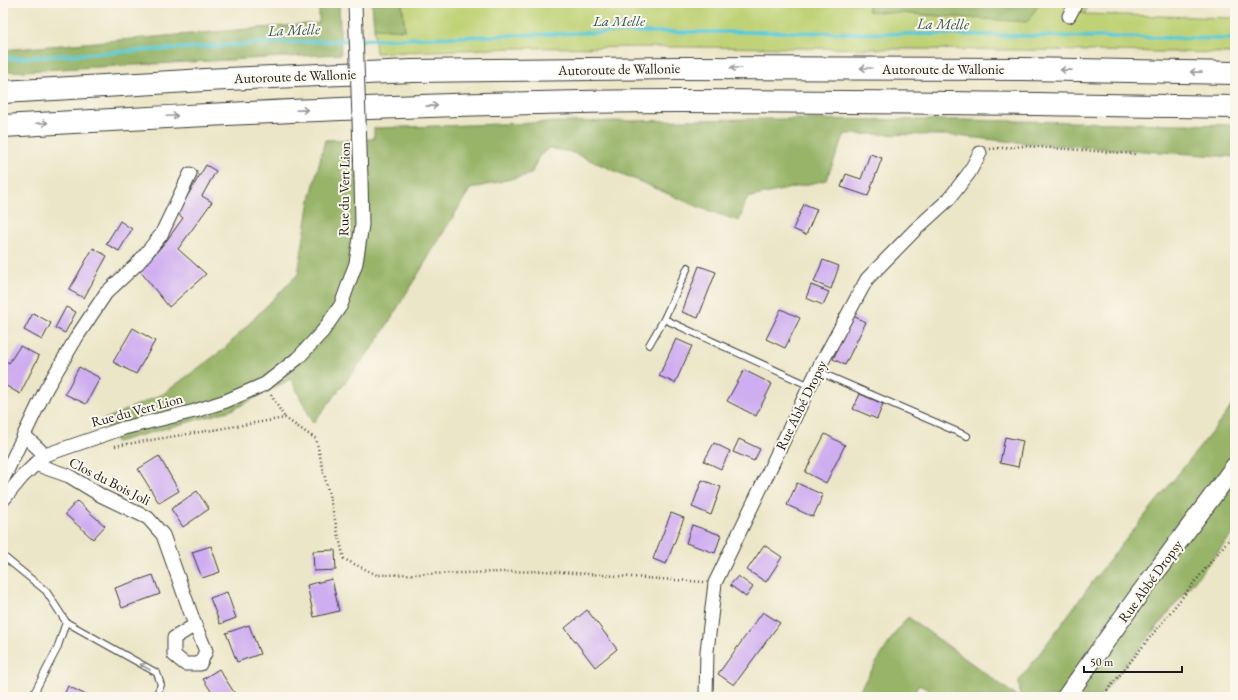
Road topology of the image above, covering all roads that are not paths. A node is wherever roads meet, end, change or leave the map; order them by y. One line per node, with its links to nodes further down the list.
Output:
1 (356, 3): 17 (street, Rue du Vert Lion, bridge)
2 (1076, 3): 3 (street)
3 (1069, 16)
4 (1235, 73): 5 (highway, Autoroute de Wallonie, one-way to 5)
5 (3, 92)
6 (1235, 107): 7 (highway, one-way to 6)
7 (3, 126)
8 (980, 153): 13 (street, Rue Abbé Dropsy)
9 (190, 174): 15 (street)
10 (688, 267): 11 (lane)
11 (664, 319): 12 (lane); 14 (lane)
12 (649, 346)
13 (817, 371): 14 (street, Rue Abbé Dropsy); 16 (lane)
14 (810, 386): 27 (street, Rue Abbé Dropsy)
15 (24, 435): 17 (street); 20 (street)
16 (968, 436)
17 (45, 455): 18 (street, Rue du Vert Lion)
18 (35, 464): 21 (street, Rue du Vert Lion); 24 (street, Clos du Bois Joli)
19 (1235, 466): 28 (street, Rue Abbé Dropsy)
20 (3, 479)
21 (3, 500)
22 (3, 556): 23 (lane)
23 (66, 622): 25 (lane); 26 (lane, one-way to 23)
24 (195, 625)
25 (32, 697)
26 (155, 697)
27 (706, 697)
28 (1066, 697)

